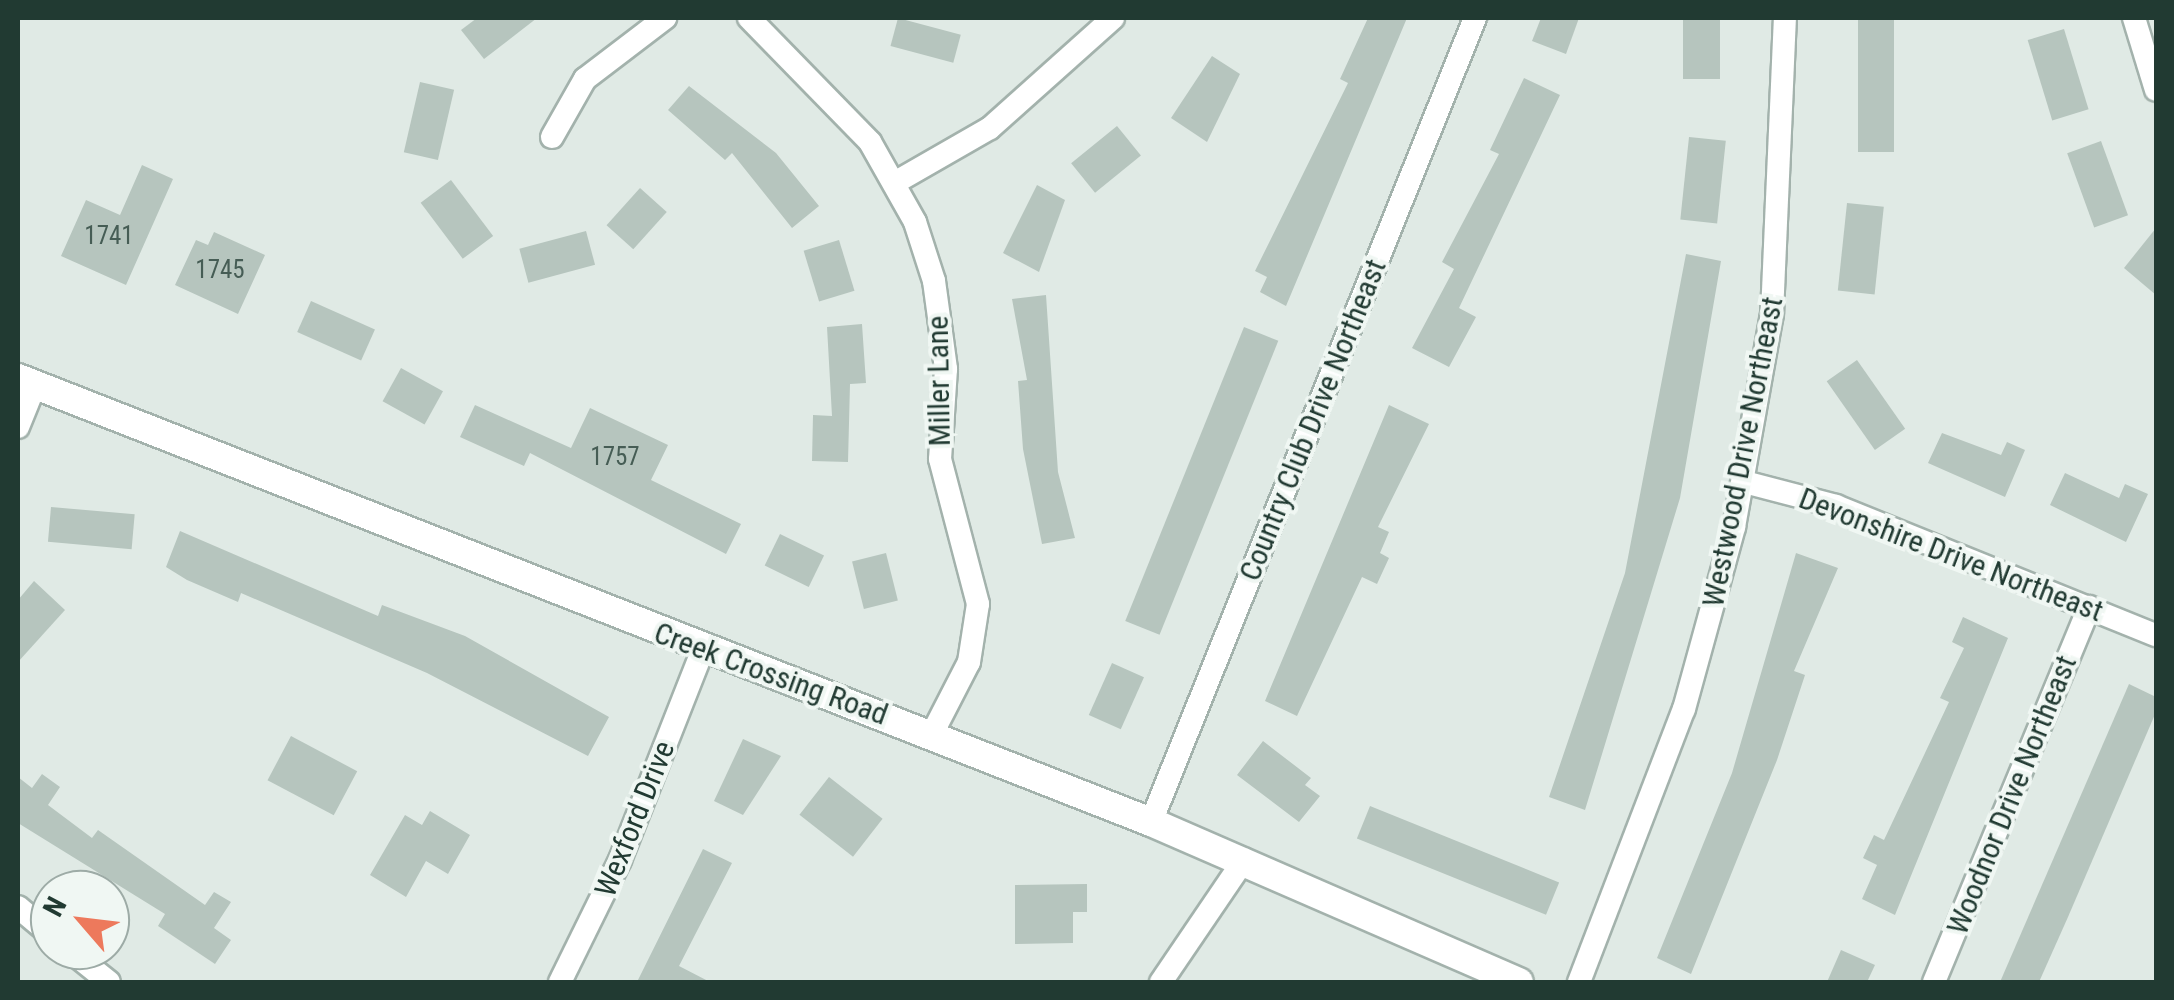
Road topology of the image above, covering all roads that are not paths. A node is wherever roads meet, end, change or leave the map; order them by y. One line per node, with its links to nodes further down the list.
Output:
1 (666, 18): 8 (street)
2 (749, 18): 9 (street, Miller Lane)
3 (1113, 18): 9 (street)
4 (1475, 18): 17 (street, Country Club Drive Northeast)
5 (1785, 18): 12 (street, Westwood Drive Northeast)
6 (2134, 18): 7 (street)
7 (2156, 90)
8 (552, 137)
9 (896, 182): 16 (street, Miller Lane)
10 (26, 381): 11 (street); 15 (street, Creek Crossing Road)
11 (18, 427)
12 (1744, 482): 13 (street, Devonshire Drive Northeast); 22 (street, Westwood Drive Northeast)
13 (2089, 607): 14 (street, Devonshire Drive Northeast); 23 (street, Woodnor Drive Northeast)
14 (2156, 635)
15 (702, 652): 16 (street, Creek Crossing Road); 19 (street, Wexford Drive)
16 (932, 734): 17 (street, Creek Crossing Road)
17 (1151, 822): 18 (street, Creek Crossing Road)
18 (1244, 860): 20 (street); 21 (street, Creek Crossing Road)
19 (560, 982)
20 (1161, 982)
21 (1519, 982)
22 (1579, 982)
23 (1934, 982)

